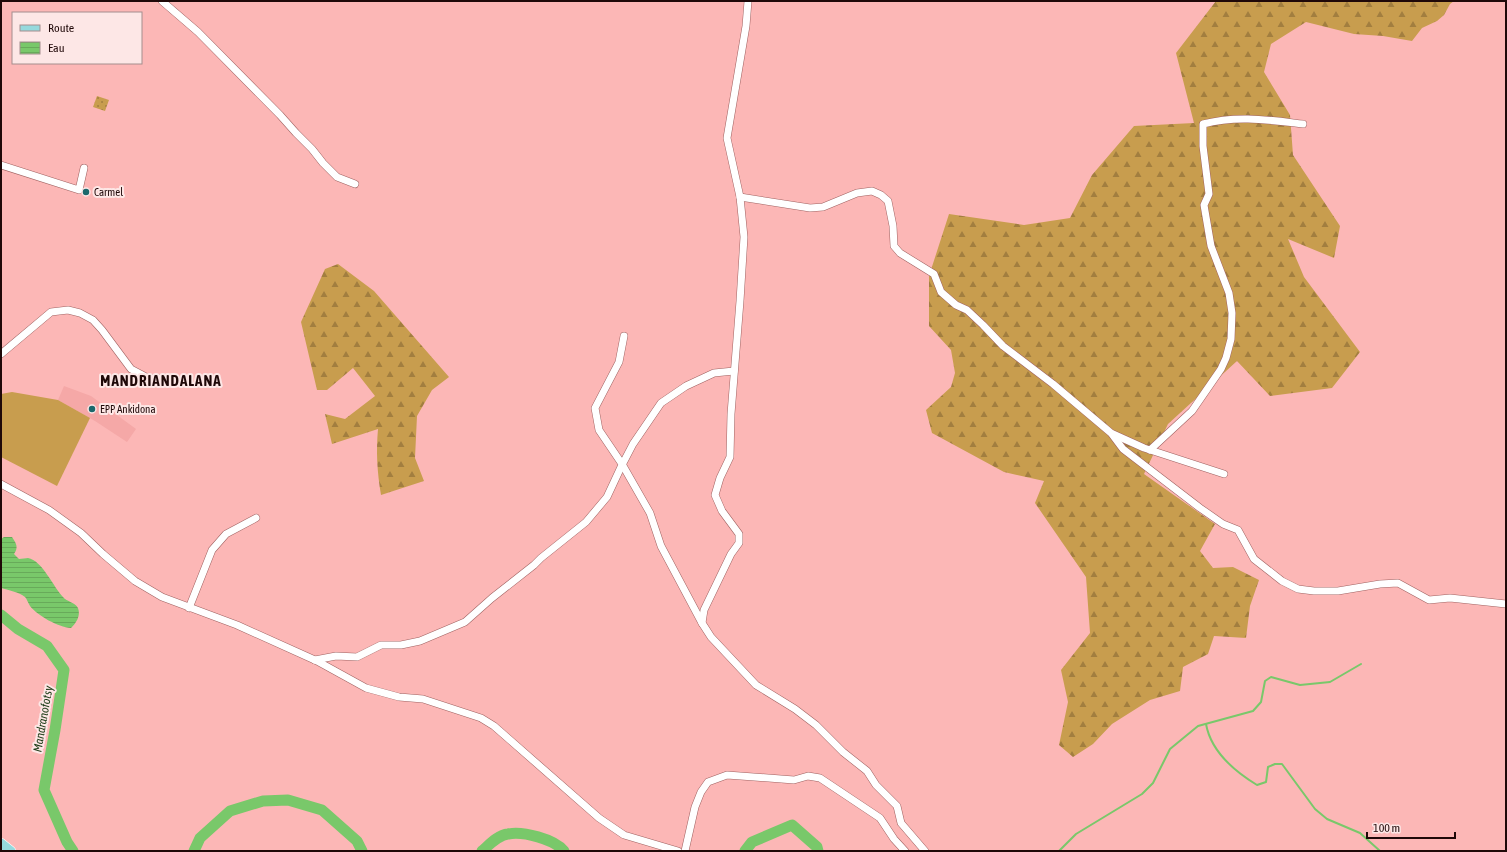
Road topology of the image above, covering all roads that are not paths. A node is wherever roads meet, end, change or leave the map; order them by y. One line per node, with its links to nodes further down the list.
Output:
1 (162, 1): 6 (street)
2 (748, 1): 7 (street)
3 (1303, 124): 13 (street)
4 (1, 165): 5 (street)
5 (84, 168)
6 (355, 184)
7 (740, 196): 10 (street); 12 (street)
8 (624, 336): 14 (street)
9 (1, 354): 11 (street)
10 (734, 371): 14 (street); 20 (street)
11 (160, 378)
12 (1111, 433): 13 (street); 18 (street)
13 (1150, 450): 15 (street)
14 (622, 464): 20 (street); 21 (street)
15 (1224, 474)
16 (1, 484): 19 (street)
17 (256, 518): 19 (street)
18 (1506, 604)
19 (189, 608): 21 (street)
20 (702, 623): 27 (street)
21 (315, 660): 24 (street)
22 (1, 843): 23 (main road)
23 (10, 851)
24 (678, 851)
25 (685, 851): 26 (street)
26 (906, 851)
27 (925, 851)

